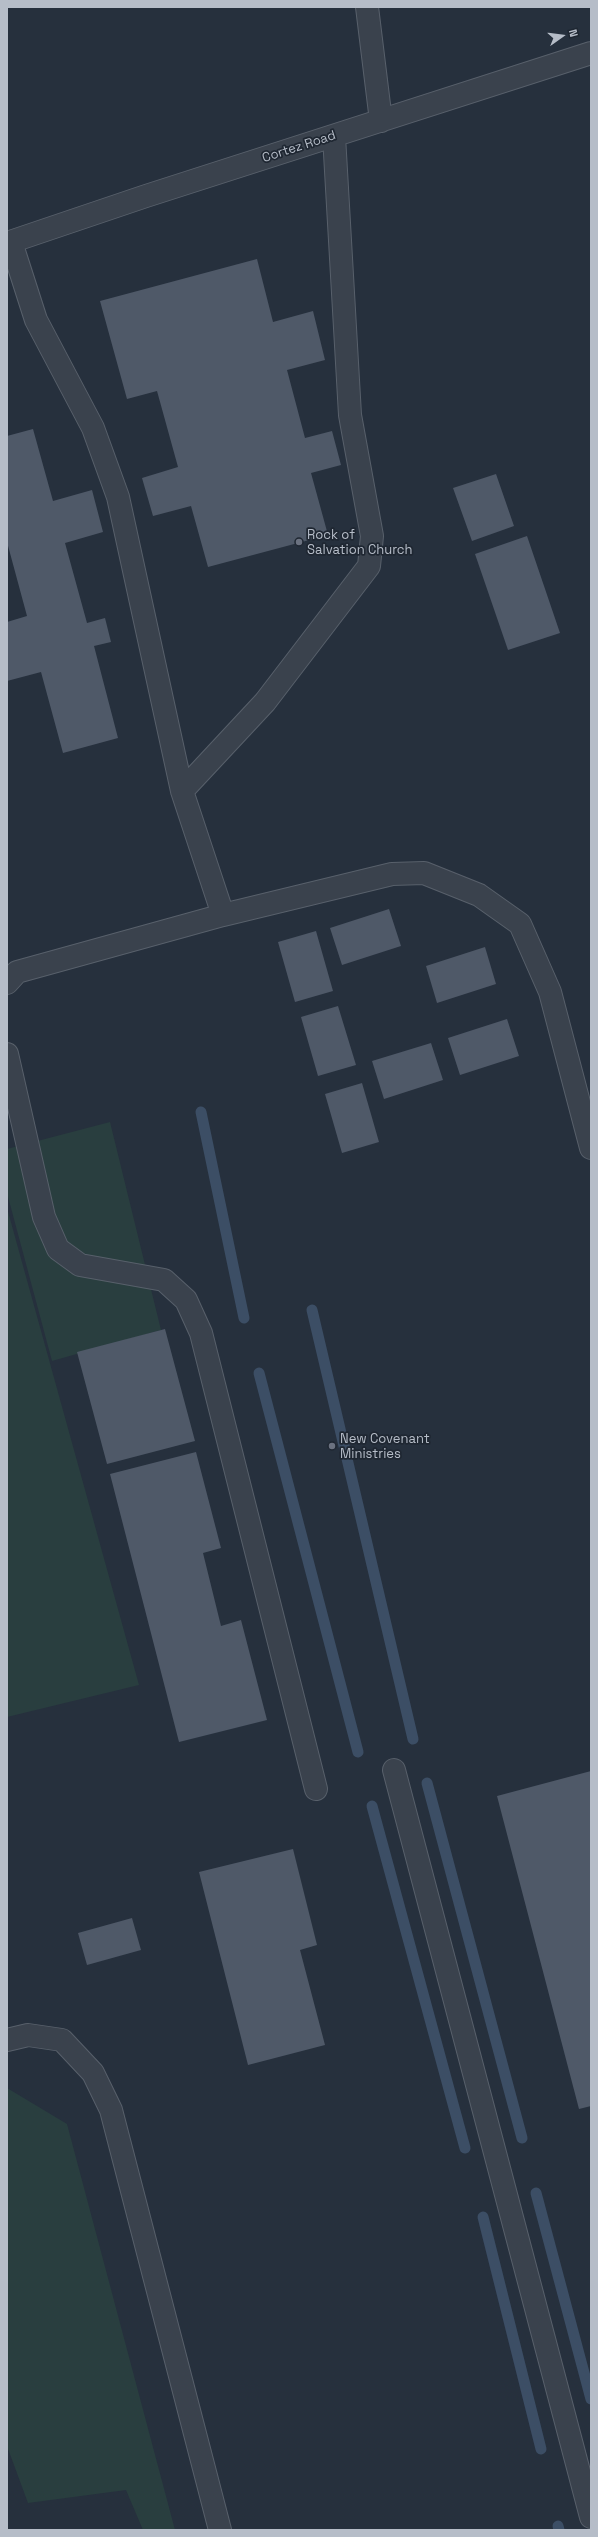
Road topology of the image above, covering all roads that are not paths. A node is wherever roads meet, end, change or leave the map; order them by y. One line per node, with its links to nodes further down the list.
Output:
1 (367, 7): 3 (street)
2 (591, 54): 3 (street, Cortez Road)
3 (381, 121): 4 (street, Cortez Road)
4 (334, 136): 5 (street, Cortez Road); 6 (street)
5 (9, 243): 6 (street)
6 (182, 791): 7 (street)
7 (223, 914): 8 (street); 10 (street)
8 (7, 984)
9 (7, 1054): 12 (street)
10 (591, 1148)
11 (394, 1770): 14 (street)
12 (316, 1789)
13 (7, 2040): 15 (street)
14 (591, 2517)
15 (220, 2530)

